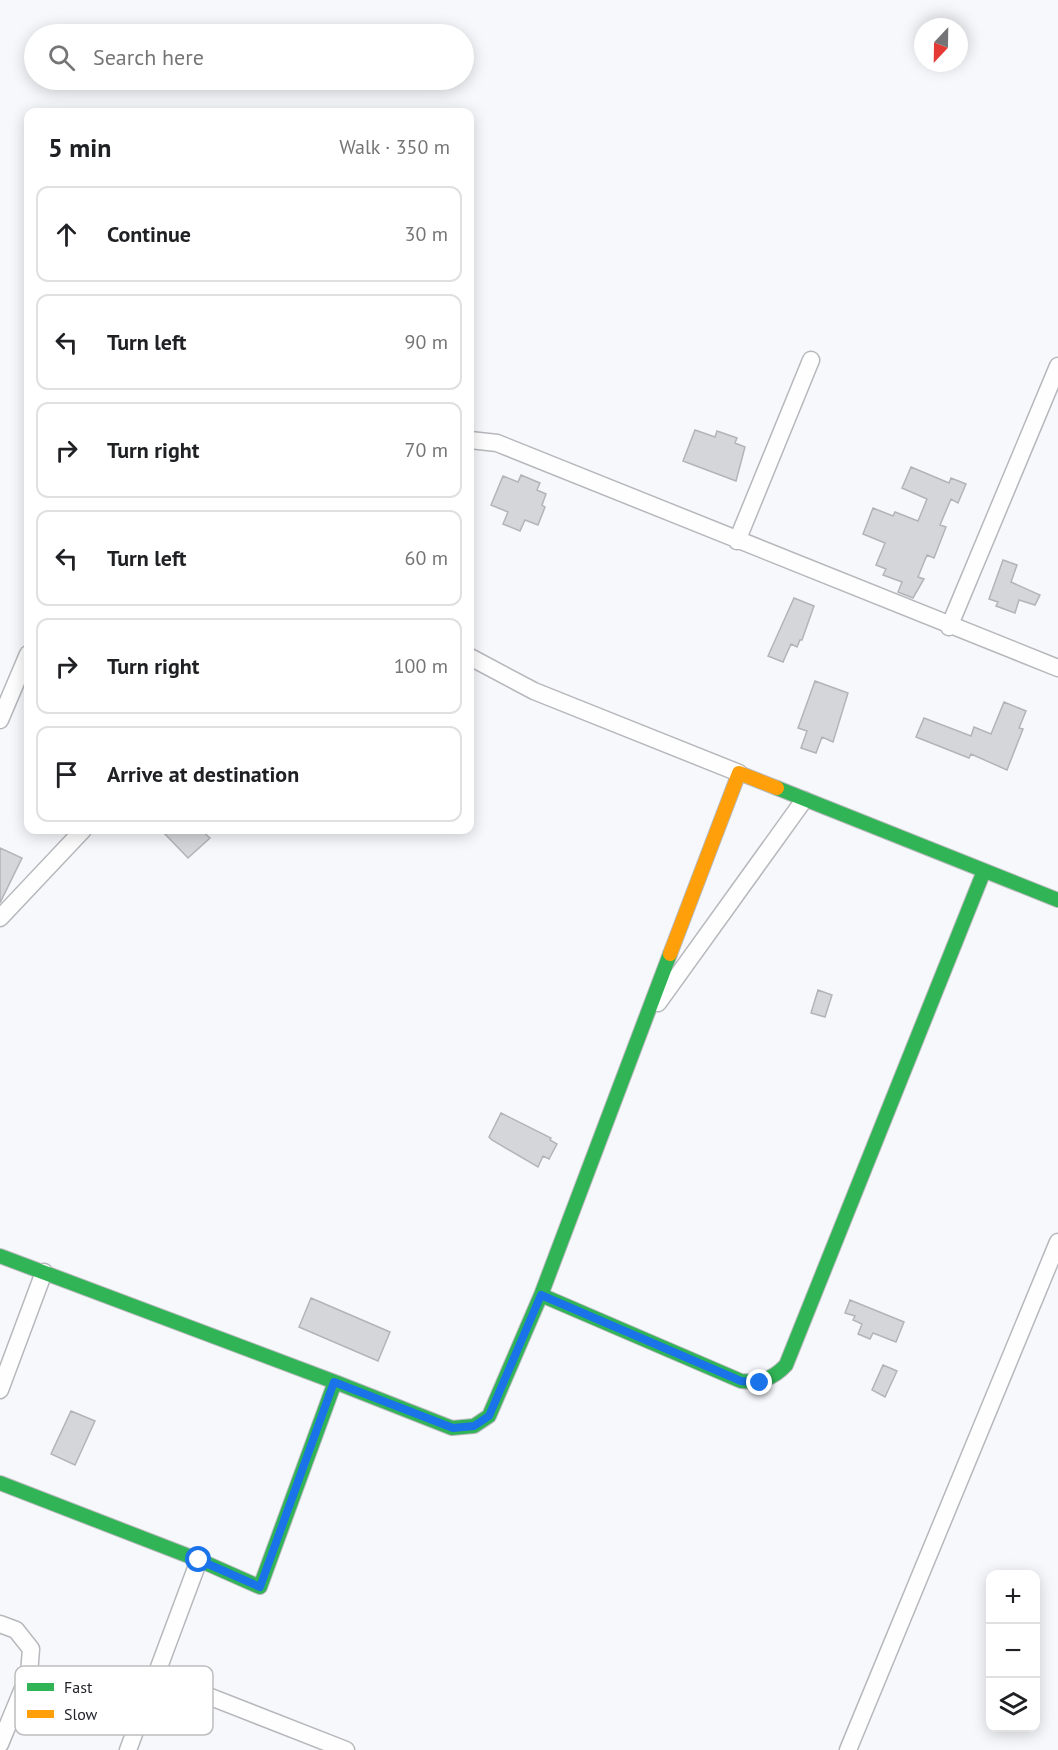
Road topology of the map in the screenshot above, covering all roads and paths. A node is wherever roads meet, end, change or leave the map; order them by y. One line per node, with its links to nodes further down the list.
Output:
1 (811, 360): 4 (street)
2 (1057, 369): 5 (street)
3 (474, 440): 4 (street)
4 (737, 541): 5 (street)
5 (949, 627): 8 (street)
6 (474, 659): 10 (street)
7 (24, 663): 9 (street)
8 (1058, 669)
9 (0, 720)
10 (739, 773): 11 (street); 16 (street)
11 (804, 800): 13 (street); 16 (street)
12 (79, 834): 15 (street)
13 (984, 871): 14 (street); 20 (street)
14 (1058, 900)
15 (0, 918)
16 (645, 1021): 20 (street)
17 (1058, 1242): 34 (street)
18 (0, 1257): 19 (street)
19 (44, 1272): 21 (street); 22 (street)
20 (541, 1295): 21 (street)
21 (334, 1382): 24 (street)
22 (0, 1390)
23 (0, 1483): 24 (street)
24 (199, 1560): 27 (street)
25 (0, 1624): 26 (street)
26 (30, 1666)
27 (161, 1666)
28 (213, 1698): 33 (street)
29 (15, 1708): 31 (street)
30 (134, 1735): 32 (street)
31 (0, 1744)
32 (128, 1750)
33 (346, 1750)
34 (848, 1750)

